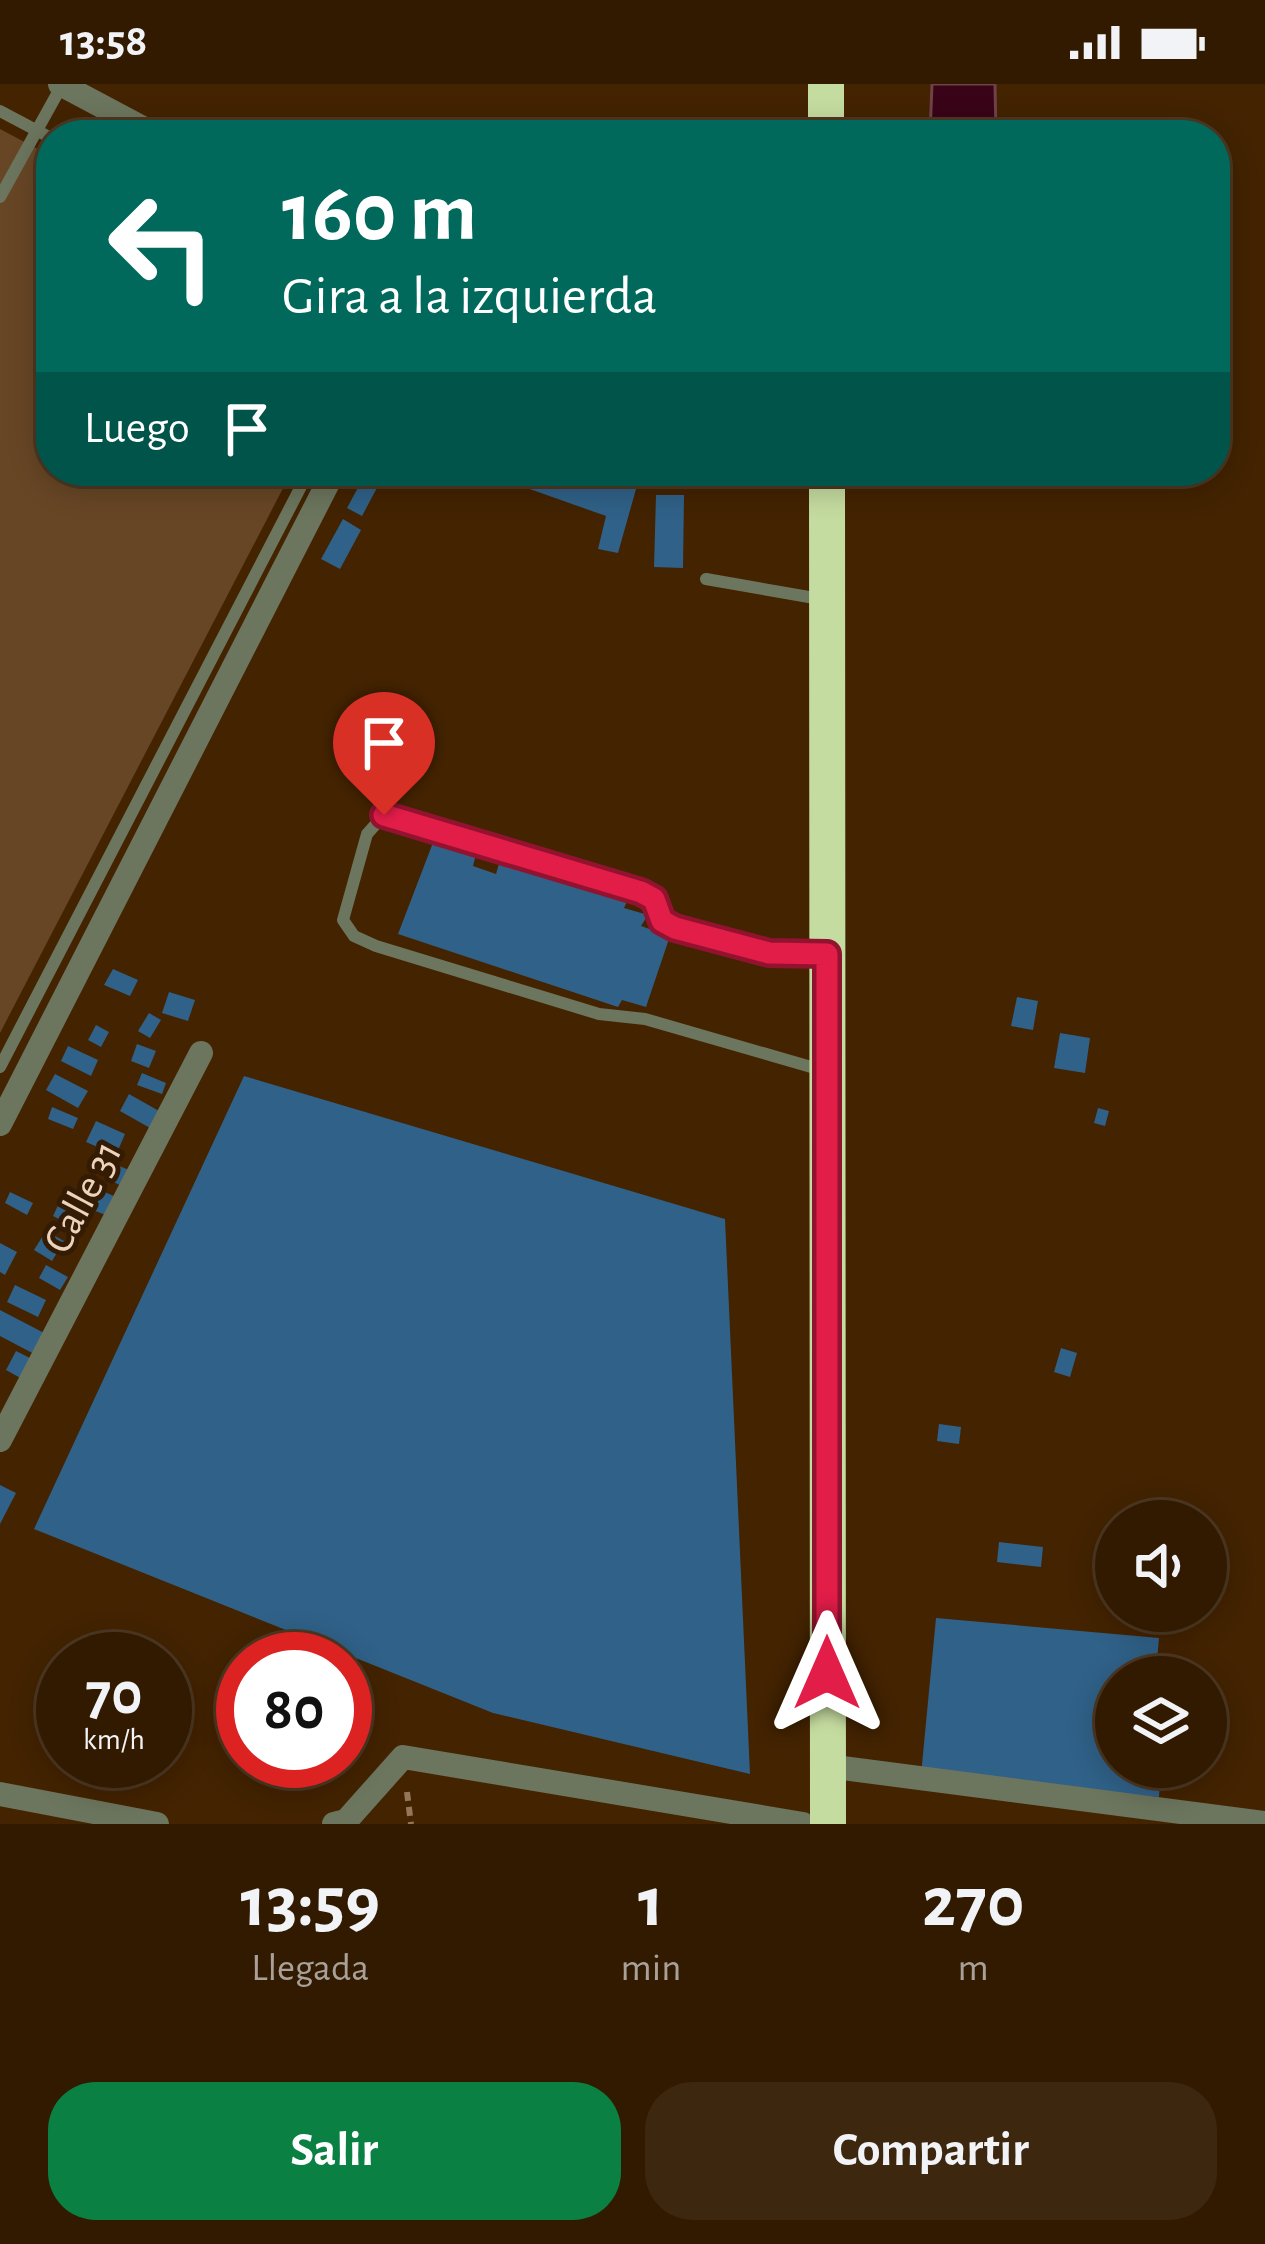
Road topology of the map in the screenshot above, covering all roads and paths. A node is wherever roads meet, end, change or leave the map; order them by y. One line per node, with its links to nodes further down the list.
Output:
1 (826, 84): 6 (highway)
2 (61, 85): 4 (lane); 5 (street)
3 (0, 111): 7 (lane)
4 (43, 120)
5 (128, 120)
6 (826, 120)
7 (36, 130)
8 (36, 133): 9 (lane)
9 (0, 197)
10 (301, 486): 17 (lane)
11 (326, 486): 19 (street)
12 (827, 486): 14 (highway)
13 (706, 579): 14 (lane)
14 (827, 601): 15 (highway)
15 (827, 954): 18 (highway); 18 (lane)
16 (201, 1053): 20 (street, Calle 31)
17 (0, 1067)
18 (827, 1072): 21 (highway)
19 (0, 1124)
20 (0, 1440)
21 (827, 1766): 23 (street); 27 (highway)
22 (0, 1794): 24 (street)
23 (1265, 1823)
24 (157, 1824)
25 (334, 1824): 26 (street)
26 (803, 1824)
27 (827, 1824)

